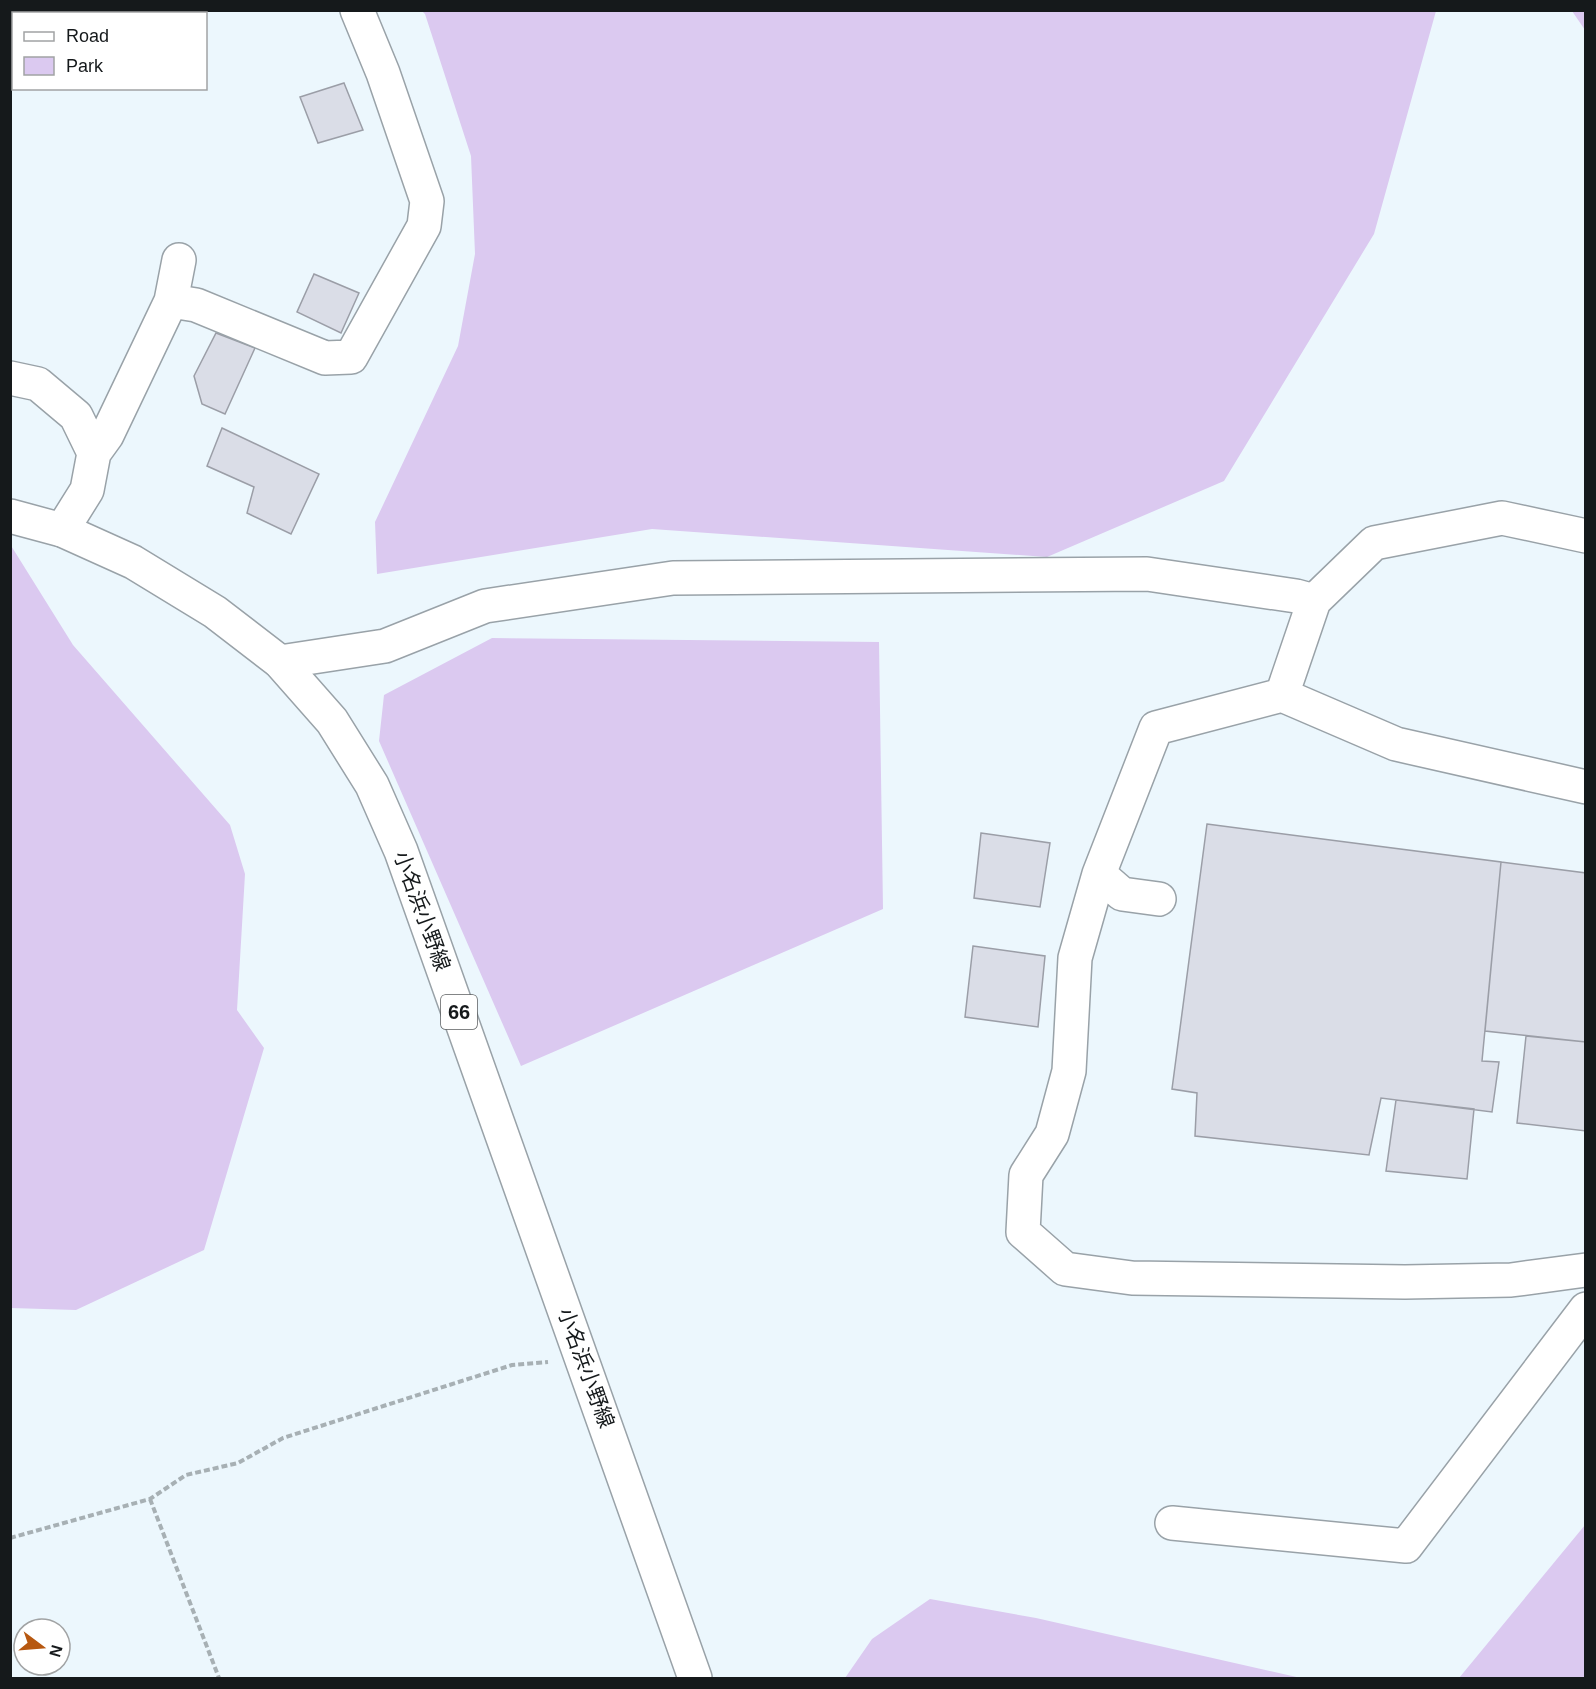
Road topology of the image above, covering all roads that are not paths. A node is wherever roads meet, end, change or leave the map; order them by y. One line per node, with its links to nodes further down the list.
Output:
1 (357, 10): 3 (street)
2 (179, 260): 3 (street)
3 (171, 301): 5 (street)
4 (10, 378): 5 (street)
5 (94, 453): 7 (street)
6 (10, 516): 7 (street, 小名浜小野線 / 66)
7 (63, 530): 10 (street, 小名浜小野線 / 66)
8 (1586, 536): 9 (street)
9 (1305, 598): 10 (street); 11 (street)
10 (280, 662): 18 (street, 小名浜小野線 / 66)
11 (1282, 694): 12 (street); 13 (street)
12 (1586, 787)
13 (1099, 874): 14 (street); 15 (street)
14 (1159, 899)
15 (1586, 1270)
16 (1586, 1309): 17 (street)
17 (1172, 1523)
18 (695, 1678)

